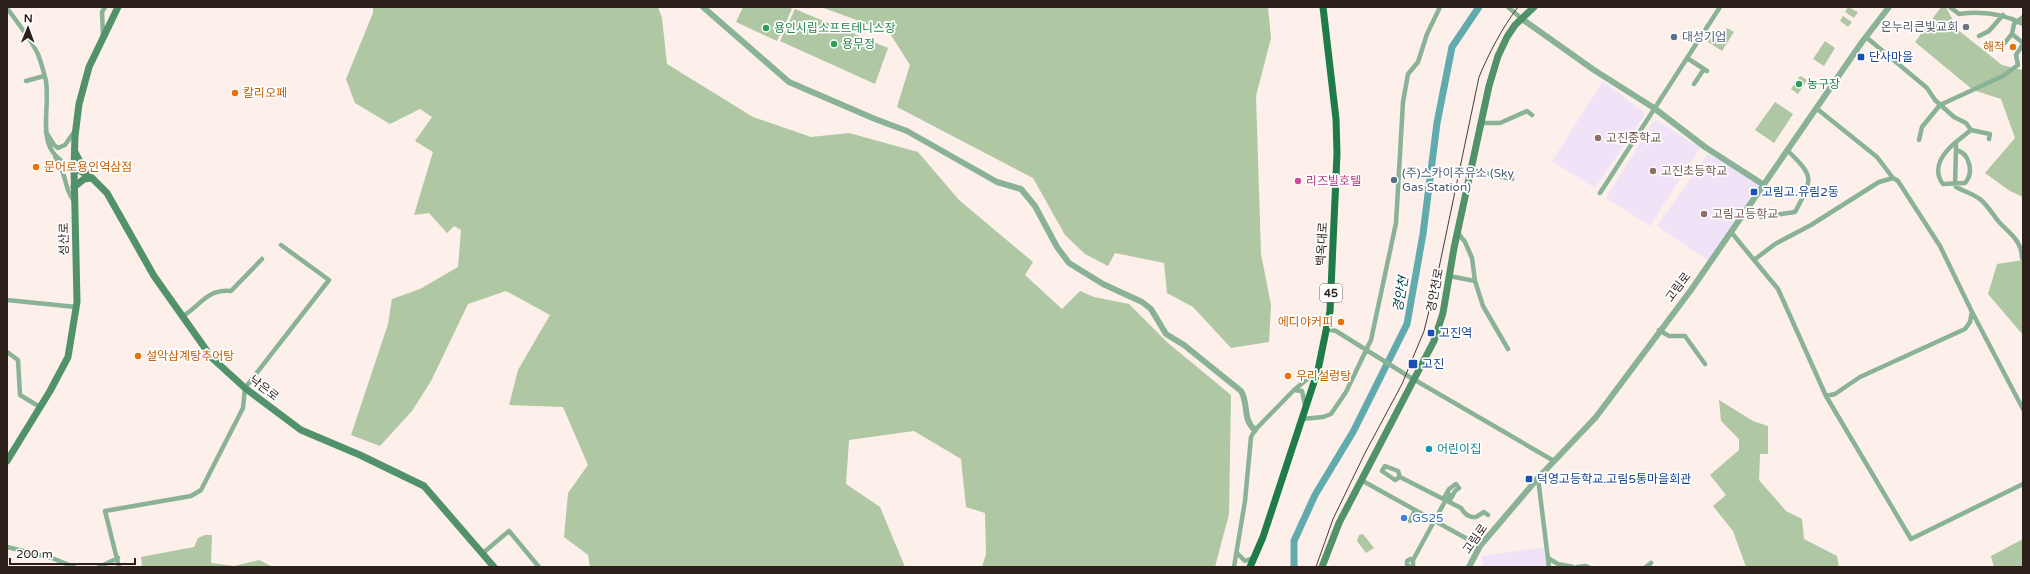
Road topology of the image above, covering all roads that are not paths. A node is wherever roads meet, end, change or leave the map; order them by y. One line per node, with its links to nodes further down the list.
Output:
1 (7, 7): 26 (street)
2 (105, 7): 22 (street)
3 (118, 7): 22 (main road, 성산로)
4 (703, 7): 81 (street)
5 (1323, 7): 67 (main road, 백옥대로 / 45)
6 (1440, 7): 80 (street)
7 (1508, 7): 15 (street)
8 (1534, 7): 15 (main road, 경안천로)
9 (1720, 7): 25 (street)
10 (1888, 7): 21 (street, 고림로)
11 (1998, 7): 13 (street)
12 (1951, 8): 13 (street)
13 (1995, 14): 14 (street)
14 (2004, 15): 17 (street); 20 (street)
15 (1520, 17): 30 (street); 33 (main road, 경안천로)
16 (2023, 17): 17 (street)
17 (2017, 21): 18 (street); 19 (street)
18 (2023, 24)
19 (2012, 34): 23 (street); 24 (street)
20 (1979, 36)
21 (1866, 37): 29 (street); 31 (street, 고림로)
22 (103, 38): 34 (main road, 성산로)
23 (2023, 43): 29 (street)
24 (2001, 47)
25 (1687, 58): 28 (street); 30 (street)
26 (44, 76): 27 (street); 36 (street)
27 (26, 81)
28 (1694, 84)
29 (1940, 105): 35 (street); 38 (street)
30 (1654, 108): 50 (street); 52 (street)
31 (1816, 108): 40 (street, 고림로); 47 (street)
32 (1532, 114): 33 (street)
33 (1480, 123): 45 (main road, 경안천로)
34 (75, 130): 36 (street); 42 (main road, 성산로)
35 (1971, 130): 37 (street); 39 (street)
36 (46, 131): 43 (street)
37 (1989, 139)
38 (1919, 140)
39 (1956, 142): 41 (street); 49 (street)
40 (1787, 150): 50 (street, 고림로); 54 (street)
41 (1956, 150): 49 (street); 49 (street)
42 (74, 151): 44 (main road, 성산로); 46 (main road)
43 (55, 155): 44 (street); 53 (street)
44 (74, 167): 46 (main road, 낙은로); 51 (main road, 성산로)
45 (1471, 170): 48 (street); 56 (main road, 경안천로)
46 (90, 176): 51 (main road); 66 (main road, 낙은로)
47 (1893, 178): 60 (street); 65 (street)
48 (1512, 179)
49 (1955, 184): 58 (street)
50 (1764, 185): 54 (street, 고림로)
51 (74, 186): 53 (main road, 성산로)
52 (1600, 193)
53 (74, 202): 64 (main road, 성산로)
54 (1749, 205): 55 (street, 고림로)
55 (1731, 232): 60 (street); 68 (street, 고림로)
56 (1458, 233): 61 (main road, 경안천로); 62 (street)
57 (281, 245): 74 (street)
58 (2022, 258)
59 (262, 259): 66 (street)
60 (1754, 260): 76 (street)
61 (1449, 276): 62 (street); 73 (main road, 경안천로)
62 (1475, 281): 69 (street)
63 (7, 300): 64 (street)
64 (76, 307): 77 (main road, 성산로)
65 (1972, 312): 76 (street); 78 (street)
66 (183, 316): 74 (main road, 낙은로)
67 (1327, 329): 72 (main road, 백옥대로 / 45); 73 (street)
68 (1659, 330): 71 (street); 83 (street, 고림로)
69 (1508, 349)
70 (7, 352): 77 (street)
71 (1705, 364)
72 (1318, 370): 75 (street); 79 (main road, 백옥대로 / 45)
73 (1411, 378): 83 (street); 86 (main road, 경안천로)
74 (245, 388): 96 (main road, 낙은로); 99 (street)
75 (1294, 390): 79 (street); 81 (street)
76 (1826, 396): 87 (street)
77 (40, 407): 82 (main road, 성산로)
78 (2023, 409)
79 (1305, 411): 80 (main road, 백옥대로 / 45)
80 (1302, 419): 98 (main road, 백옥대로 / 45)
81 (1255, 430): 97 (street)
82 (7, 461)
83 (1554, 461): 85 (street, 고림로)
84 (1400, 477): 89 (street)
85 (1538, 478): 94 (street, 고림로); 100 (street)
86 (1361, 480): 90 (street); 110 (main road, 경안천로)
87 (2023, 484)
88 (1449, 494): 89 (street)
89 (1446, 500): 91 (street); 93 (street)
90 (1415, 510): 92 (street); 93 (street)
91 (1488, 515)
92 (1410, 521)
93 (1434, 521): 94 (street); 101 (street)
94 (1480, 546): 112 (street, 고림로)
95 (7, 547): 103 (street)
96 (483, 553): 106 (main road, 낙은로); 107 (street)
97 (1237, 553): 98 (street); 108 (street)
98 (1254, 556): 109 (main road, 백옥대로 / 45)
99 (118, 558): 104 (street); 105 (street)
100 (1548, 558): 113 (street); 114 (street)
101 (1413, 560): 111 (street); 111 (street)
102 (1651, 563): 117 (street)
103 (74, 567)
104 (99, 567)
105 (120, 567)
106 (494, 567)
107 (540, 567)
108 (1234, 567)
109 (1250, 567)
110 (1322, 567)
111 (1413, 567)
112 (1469, 567)
113 (1549, 567)
114 (1573, 567)
115 (1577, 567): 116 (street)
116 (1588, 567)
117 (1646, 567)

